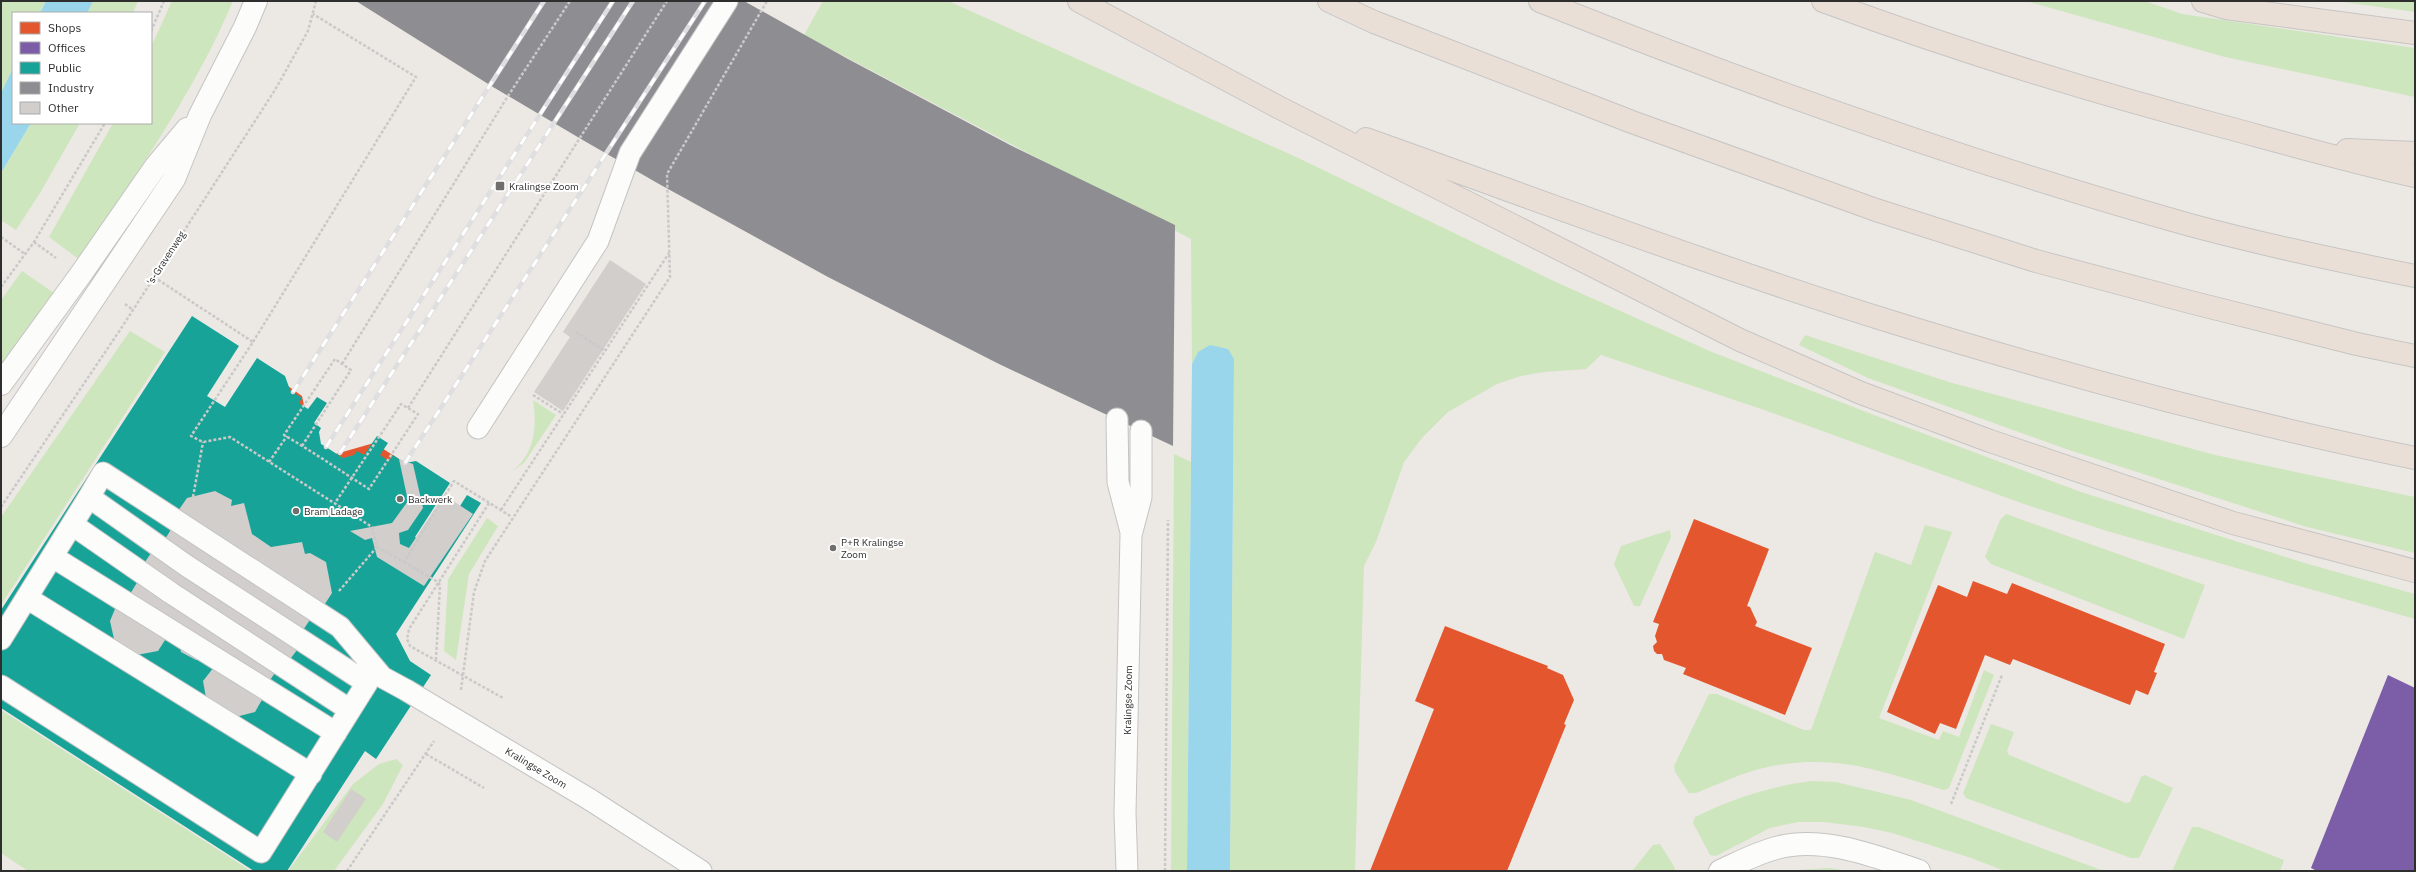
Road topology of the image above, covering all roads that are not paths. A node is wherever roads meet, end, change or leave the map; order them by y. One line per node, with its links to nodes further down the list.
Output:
1 (256, 1): 10 (street)
2 (727, 1): 18 (lane)
3 (1079, 1): 9 (highway)
4 (1329, 1): 15 (highway)
5 (1540, 1): 14 (highway)
6 (1822, 1): 11 (highway)
7 (2203, 1): 8 (highway)
8 (2415, 33)
9 (1280, 108): 21 (highway); 26 (highway)
10 (200, 115): 16 (street); 20 (street)
11 (2304, 148): 12 (highway); 13 (highway)
12 (2415, 153)
13 (2415, 176)
14 (2415, 276)
15 (2415, 356)
16 (1, 384)
17 (1117, 419): 24 (lane)
18 (478, 428)
19 (1141, 431): 24 (lane)
20 (1, 436)
21 (2415, 458)
22 (90, 497): 23 (lane); 29 (lane, Kralingse Zoom); 29 (lane)
23 (73, 525): 25 (lane); 31 (lane)
24 (1131, 535): 34 (lane, Kralingse Zoom)
25 (53, 557): 27 (lane); 32 (lane)
26 (2415, 571)
27 (27, 598): 28 (lane); 33 (lane)
28 (1, 639)
29 (375, 680): 31 (lane); 35 (lane, Kralingse Zoom, bridge)
30 (1, 686): 33 (lane)
31 (350, 710): 32 (lane)
32 (336, 733): 33 (lane)
33 (311, 774)
34 (1124, 869)
35 (701, 871)
36 (1720, 871): 37 (street)
37 (1919, 871)

